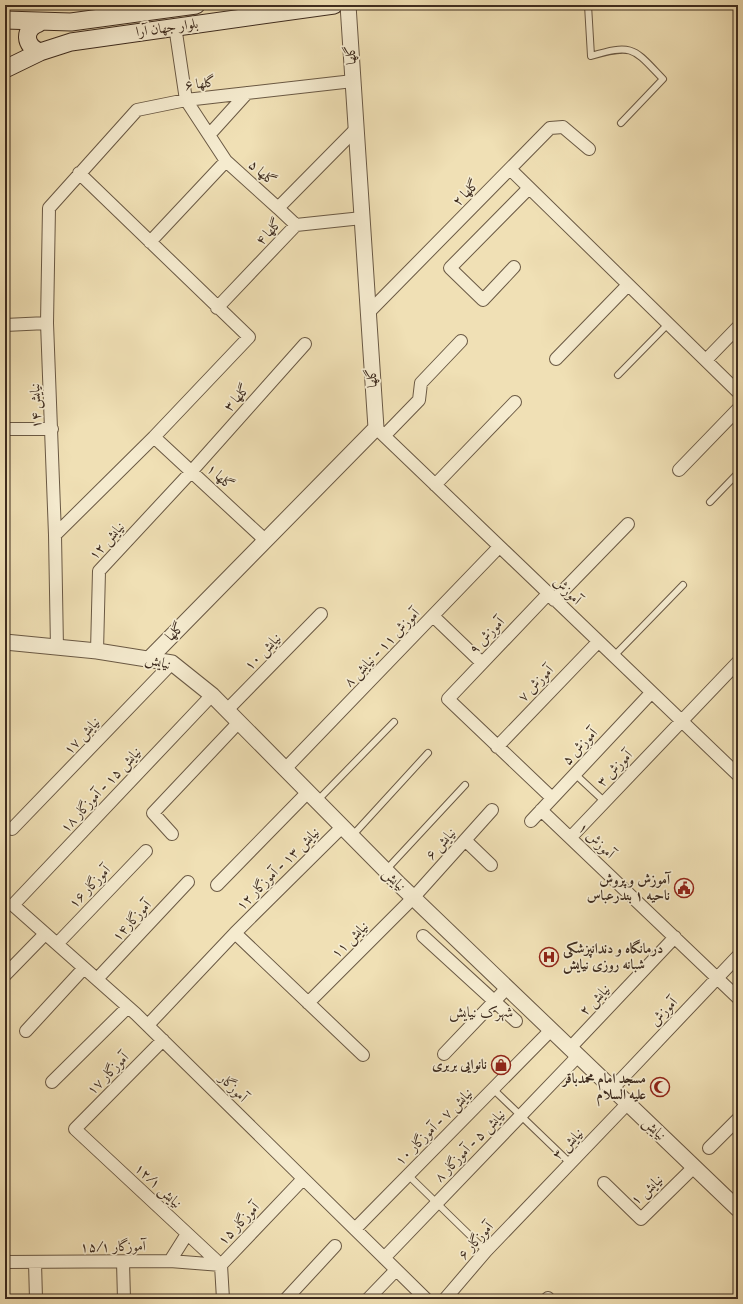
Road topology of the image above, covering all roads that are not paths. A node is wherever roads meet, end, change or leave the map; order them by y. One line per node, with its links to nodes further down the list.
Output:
1 (196, 5): 6 (main road, بلوار جهان آرا)
2 (334, 5): 7 (main road, بلوار جهان آرا)
3 (348, 5): 10 (street, گلها)
4 (588, 5): 13 (lane)
5 (5, 20): 6 (main road, بلوار جهان آرا)
6 (39, 23): 8 (main road)
7 (175, 26): 8 (main road, بلوار جهان آرا); 12 (street)
8 (40, 52): 9 (main road, بلوار جهان آرا)
9 (5, 69)
10 (353, 81): 11 (street, گلها ۶); 14 (street, گلها)
11 (247, 93): 12 (street, گلها ۶); 15 (street)
12 (186, 100): 15 (street); 19 (street, گلها ۶)
13 (621, 123)
14 (356, 129): 21 (street, گلها ۵); 22 (street, گلها)
15 (209, 135): 17 (street)
16 (589, 149): 18 (street, گلها ۲)
17 (226, 161): 21 (street, گلها ۵); 24 (street, گلها ۵)
18 (510, 169): 20 (street); 28 (street, گلها ۲)
19 (79, 173): 24 (street); 29 (street, نیایش ۱۴)
20 (529, 188): 25 (street); 26 (street)
21 (278, 208): 23 (street)
22 (362, 218): 23 (street, گلها ۴); 28 (street, گلها)
23 (296, 225): 27 (street, گلها ۴)
24 (150, 242): 27 (street)
25 (514, 267)
26 (628, 285): 30 (street); 35 (street)
27 (218, 308): 44 (street)
28 (369, 312): 43 (street, گلها)
29 (48, 323): 31 (street); 42 (street, نیایش ۱۴)
30 (668, 324): 36 (street); 37 (lane)
31 (5, 325)
32 (738, 327): 36 (street)
33 (461, 341): 43 (street)
34 (305, 344): 46 (street, گلها ۳)
35 (556, 359)
36 (706, 360): 38 (street)
37 (618, 375)
38 (738, 392)
39 (515, 402): 48 (street)
40 (738, 409): 45 (street)
41 (5, 429): 42 (street)
42 (52, 429): 51 (street, نیایش ۱۴)
43 (380, 431): 48 (street, آموزش); 52 (street, گلها)
44 (154, 437): 46 (street, گلها ۱); 51 (street)
45 (679, 470)
46 (191, 472): 52 (street, گلها ۱); 61 (street, نیایش ۱۲)
47 (738, 473): 49 (lane)
48 (435, 485): 53 (street, آموزش)
49 (710, 502)
50 (628, 524): 55 (street, آموزش ۹)
51 (56, 535): 60 (street, نیایش ۱۴)
52 (265, 540): 63 (street, گلها)
53 (499, 547): 55 (street, آموزش); 57 (street, آموزش ۱۱ - نیایش ۸)
54 (683, 585): 62 (lane)
55 (551, 597): 58 (street, آموزش); 66 (street, آموزش ۹)
56 (321, 614): 69 (street, نیایش ۱۰)
57 (432, 616): 66 (street); 75 (street, آموزش ۱۱ - نیایش ۸)
58 (598, 642): 62 (street, آموزش); 73 (street, آموزش ۷)
59 (6, 643): 60 (street, نیایش)
60 (57, 648): 61 (street, نیایش)
61 (97, 651): 63 (street, نیایش)
62 (613, 657): 67 (street, آموزش)
63 (149, 659): 65 (street, نیایش)
64 (738, 662): 72 (street, آموزش ۳)
65 (172, 663): 68 (street, نیایش); 85 (street, نیایش ۱۷)
66 (482, 663): 73 (street, آموزش ۹)
67 (651, 693): 72 (street, آموزش); 76 (street, آموزش ۵)
68 (212, 695): 69 (street, نیایش); 96 (street, نیایش ۱۵ - آموزگار ۱۸)
69 (227, 710): 70 (street, نیایش)
70 (239, 722): 75 (street, نیایش); 87 (street)
71 (394, 722): 79 (lane)
72 (682, 722): 77 (street, آموزش); 81 (street, آموزش ۳)
73 (497, 747): 80 (street)
74 (428, 753): 86 (lane)
75 (285, 769): 79 (street, نیایش)
76 (575, 774): 80 (street, آموزش ۵); 81 (lane)
77 (738, 775)
78 (465, 784): 92 (lane)
79 (312, 797): 86 (street, نیایش); 94 (street)
80 (552, 798): 83 (street, آموزش ۵)
81 (605, 802): 88 (street, آموزش ۳)
82 (492, 810): 89 (street, نیایش ۶)
83 (541, 810): 84 (street, آموزش ۵); 88 (street, آموزش ۱)
84 (531, 821)
85 (12, 829)
86 (347, 832): 92 (street, نیایش); 97 (street, نیایش ۱۳ - آموزگار ۱۲)
87 (172, 834)
88 (571, 837): 100 (street, آموزش ۱)
89 (465, 840): 91 (street); 95 (street, نیایش ۶)
90 (146, 851): 101 (street, آموزگار ۱۶)
91 (491, 865)
92 (385, 870): 95 (street, نیایش)
93 (188, 882): 106 (street, آموزگار۱۴)
94 (217, 885)
95 (413, 898): 107 (street, نیایش); 110 (street, نیایش ۱۱)
96 (13, 905): 98 (street, آموزگار)
97 (235, 933): 110 (street); 113 (street, نیایش ۱۳ - آموزگار ۱۲)
98 (46, 934): 101 (street, آموزگار); 104 (street)
99 (423, 936): 109 (street)
100 (675, 937): 105 (street, آموزش ۱); 117 (street, نیایش ۲)
101 (57, 944): 103 (street, آموزگار)
102 (738, 956): 105 (street, آموزش)
103 (84, 968): 106 (street, آموزگار); 115 (street)
104 (5, 975)
105 (717, 978): 108 (street, آموزش ۱); 122 (street, آموزش)
106 (97, 980): 111 (street, آموزگار)
107 (507, 988): 109 (street); 114 (street, نیایش)
108 (738, 998)
109 (495, 1001): 112 (street); 118 (street)
110 (308, 1003): 119 (street)
111 (128, 1007): 113 (street, آموزگار); 120 (street)
112 (516, 1021)
113 (148, 1025): 116 (street, آموزگار)
114 (551, 1030): 117 (street, نیایش); 121 (street, نیایش ۷ - آموزگار ۱۰)
115 (26, 1031)
116 (163, 1040): 126 (street, آموزگار ۱۷); 131 (street, آموزگار)
117 (574, 1052): 122 (street, نیایش); 124 (street, نیایش ۵ - آموزگار ۸)
118 (444, 1054)
119 (363, 1055)
120 (52, 1082)
121 (493, 1089): 124 (lane); 130 (street, نیایش ۷ - آموزگار ۱۰)
122 (612, 1089): 123 (street, نیایش)
123 (628, 1103): 128 (street, نیایش ۳); 129 (street, نیایش)
124 (521, 1115): 128 (lane); 133 (street, نیایش ۵ - آموزگار ۸)
125 (738, 1119): 127 (street)
126 (75, 1129): 137 (street, نیایش ۱۲/۱)
127 (709, 1148)
128 (570, 1163): 134 (street, نیایش ۳)
129 (694, 1167): 132 (street, نیایش ۱); 135 (street, نیایش)
130 (408, 1175): 133 (lane); 136 (street, نیایش ۷ - آموزگار ۱۰)
131 (303, 1179): 136 (street, آموزگار); 145 (street, آموزگار ۱۵)
132 (604, 1183)
133 (437, 1203): 139 (lane); 140 (street, نیایش ۵ - آموزگار ۸)
134 (531, 1205): 139 (street, آموزگار ۶)
135 (738, 1210)
136 (355, 1229): 140 (street, آموزگار)
137 (188, 1234): 141 (street); 145 (street, نیایش ۱۲/۱)
138 (335, 1246): 150 (street)
139 (486, 1251): 153 (street, آموزگار ۶)
140 (384, 1258): 146 (street, آموزگار)
141 (170, 1261): 144 (street, آموزگار ۱۵/۱); 145 (street, آموزگار ۱۵/۱)
142 (5, 1262): 143 (street, آموزگار ۱۵/۱)
143 (35, 1262): 144 (street, آموزگار ۱۵/۱); 147 (street)
144 (123, 1262): 148 (street)
145 (221, 1265): 149 (street, آموزگار ۱۵)
146 (396, 1270): 151 (street); 152 (street, آموزگار)
147 (36, 1299)
148 (124, 1299)
149 (223, 1299)
150 (286, 1299)
151 (368, 1299)
152 (426, 1299)
153 (445, 1299)

